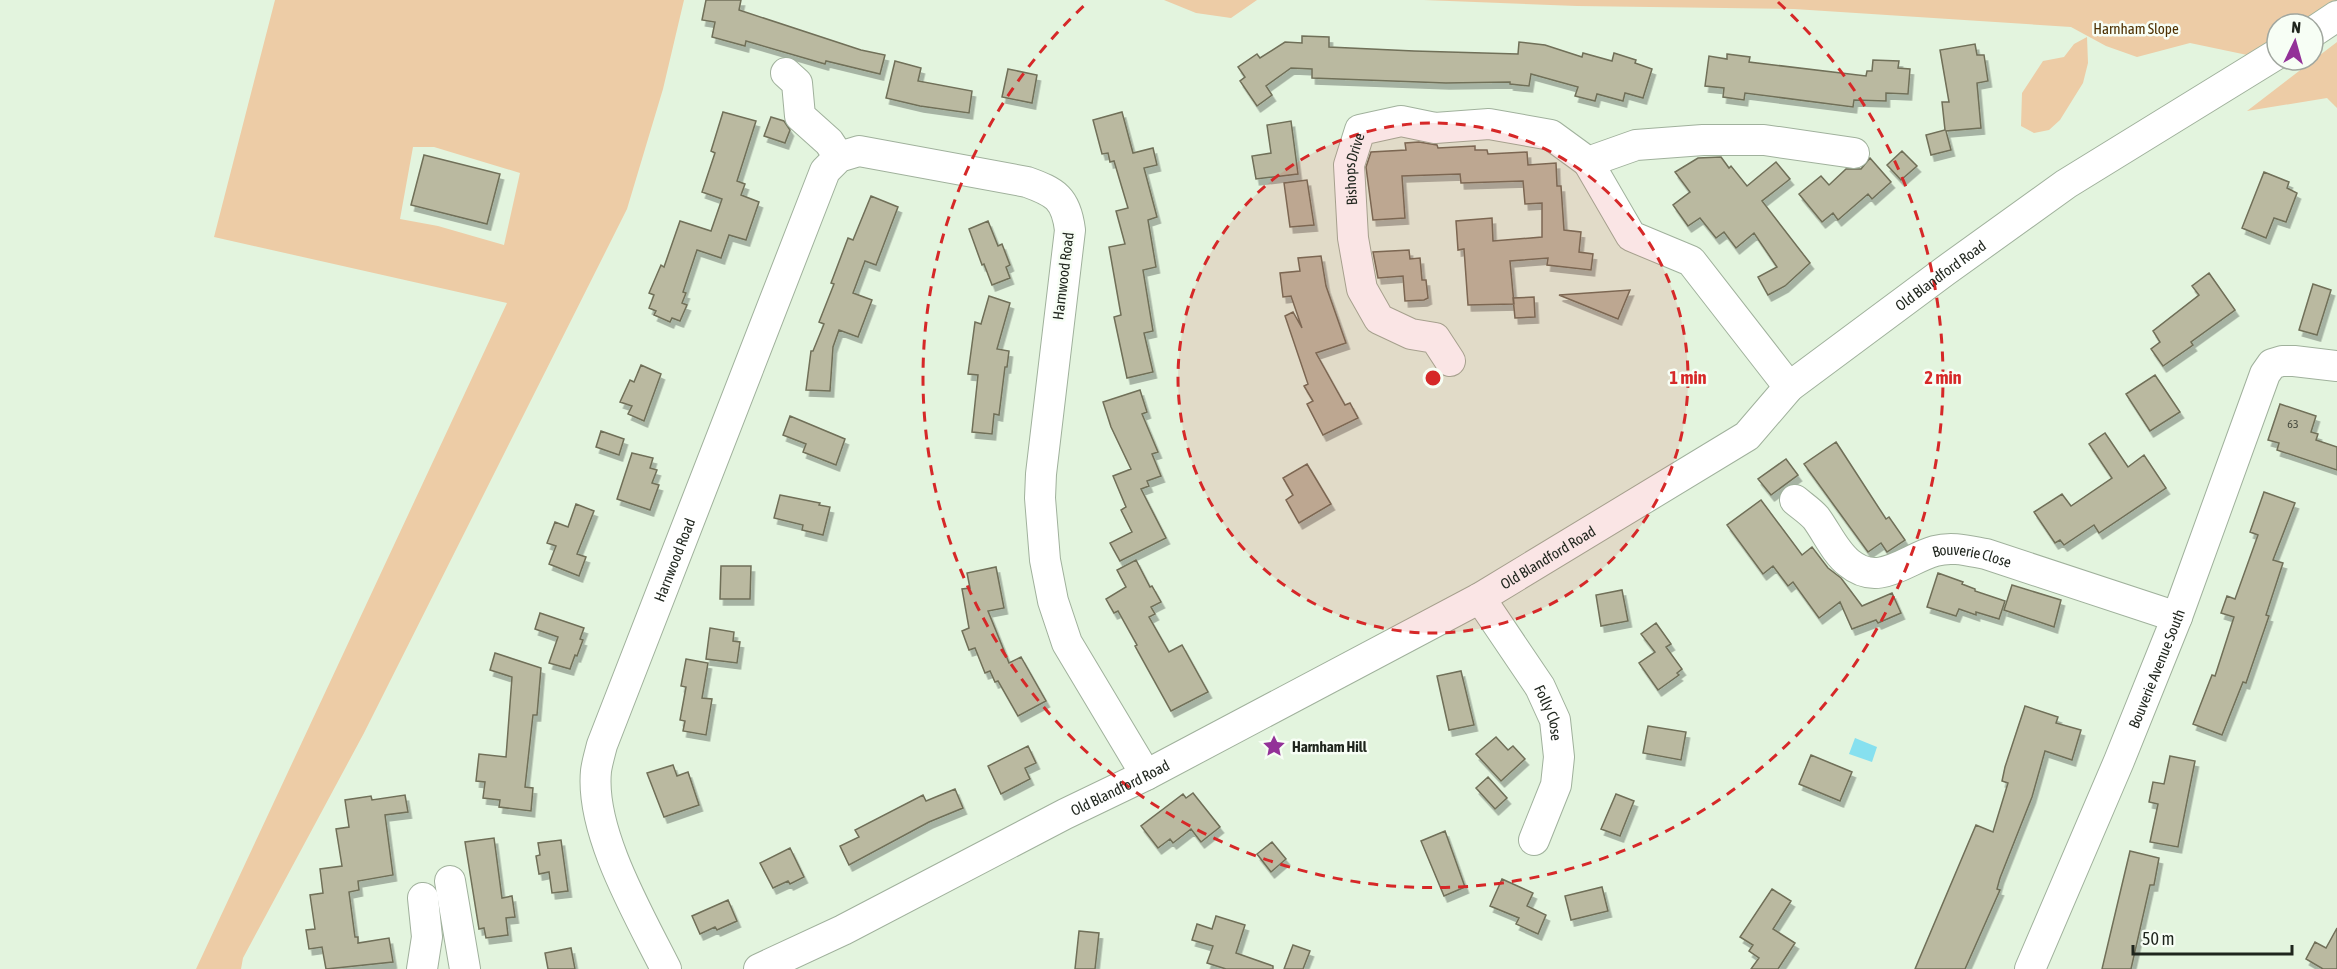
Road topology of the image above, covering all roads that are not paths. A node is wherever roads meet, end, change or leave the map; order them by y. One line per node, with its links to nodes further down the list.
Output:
1 (2265, 61): 8 (street, Old Blandford Road)
2 (786, 72): 4 (street)
3 (1854, 153): 5 (street)
4 (839, 156): 12 (street, Harnwood Road); 18 (street, Harnwood Road)
5 (1588, 162): 6 (street, Bishops Drive); 8 (street, Bishops Drive)
6 (1450, 361)
7 (2337, 366): 11 (street, Bouverie Avenue South)
8 (1789, 387): 10 (street, Old Blandford Road)
9 (1795, 500): 11 (street, Bouverie Close)
10 (1480, 598): 12 (street, Old Blandford Road); 13 (street, Folly Close)
11 (2177, 617): 20 (street, Bouverie Avenue South)
12 (1146, 776): 19 (street, Old Blandford Road)
13 (1534, 840)
14 (450, 881): 17 (street)
15 (423, 898): 16 (street)
16 (422, 969)
17 (465, 969)
18 (666, 969)
19 (759, 969)
20 (2030, 969)

